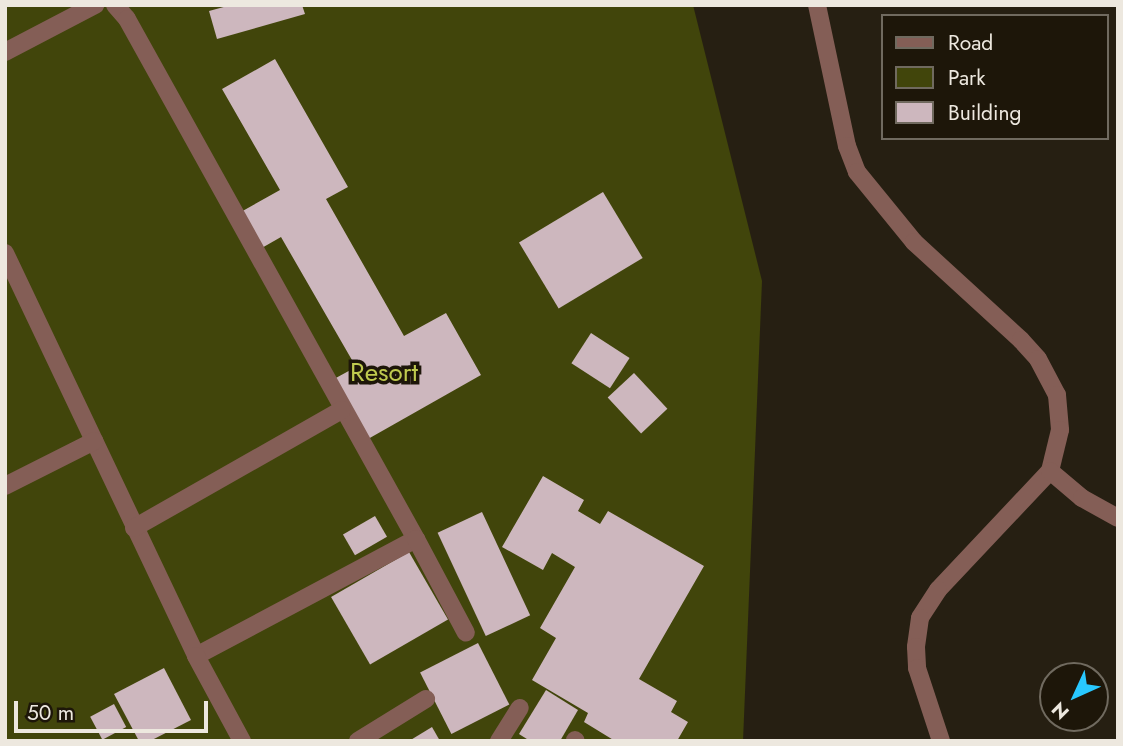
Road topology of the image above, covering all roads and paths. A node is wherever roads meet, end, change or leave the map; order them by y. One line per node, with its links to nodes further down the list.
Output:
1 (95, 5): 4 (street)
2 (115, 5): 6 (street)
3 (817, 5): 8 (street)
4 (5, 52)
5 (5, 253): 7 (street)
6 (342, 410): 11 (street); 12 (street)
7 (94, 441): 9 (street); 11 (street)
8 (1050, 471): 10 (street); 20 (street)
9 (5, 486)
10 (1118, 518)
11 (134, 528): 14 (street)
12 (416, 539): 13 (street); 14 (street)
13 (466, 633)
14 (196, 656): 17 (street)
15 (426, 699): 18 (street)
16 (520, 708): 19 (street)
17 (242, 741)
18 (358, 741)
19 (499, 741)
20 (941, 741)

